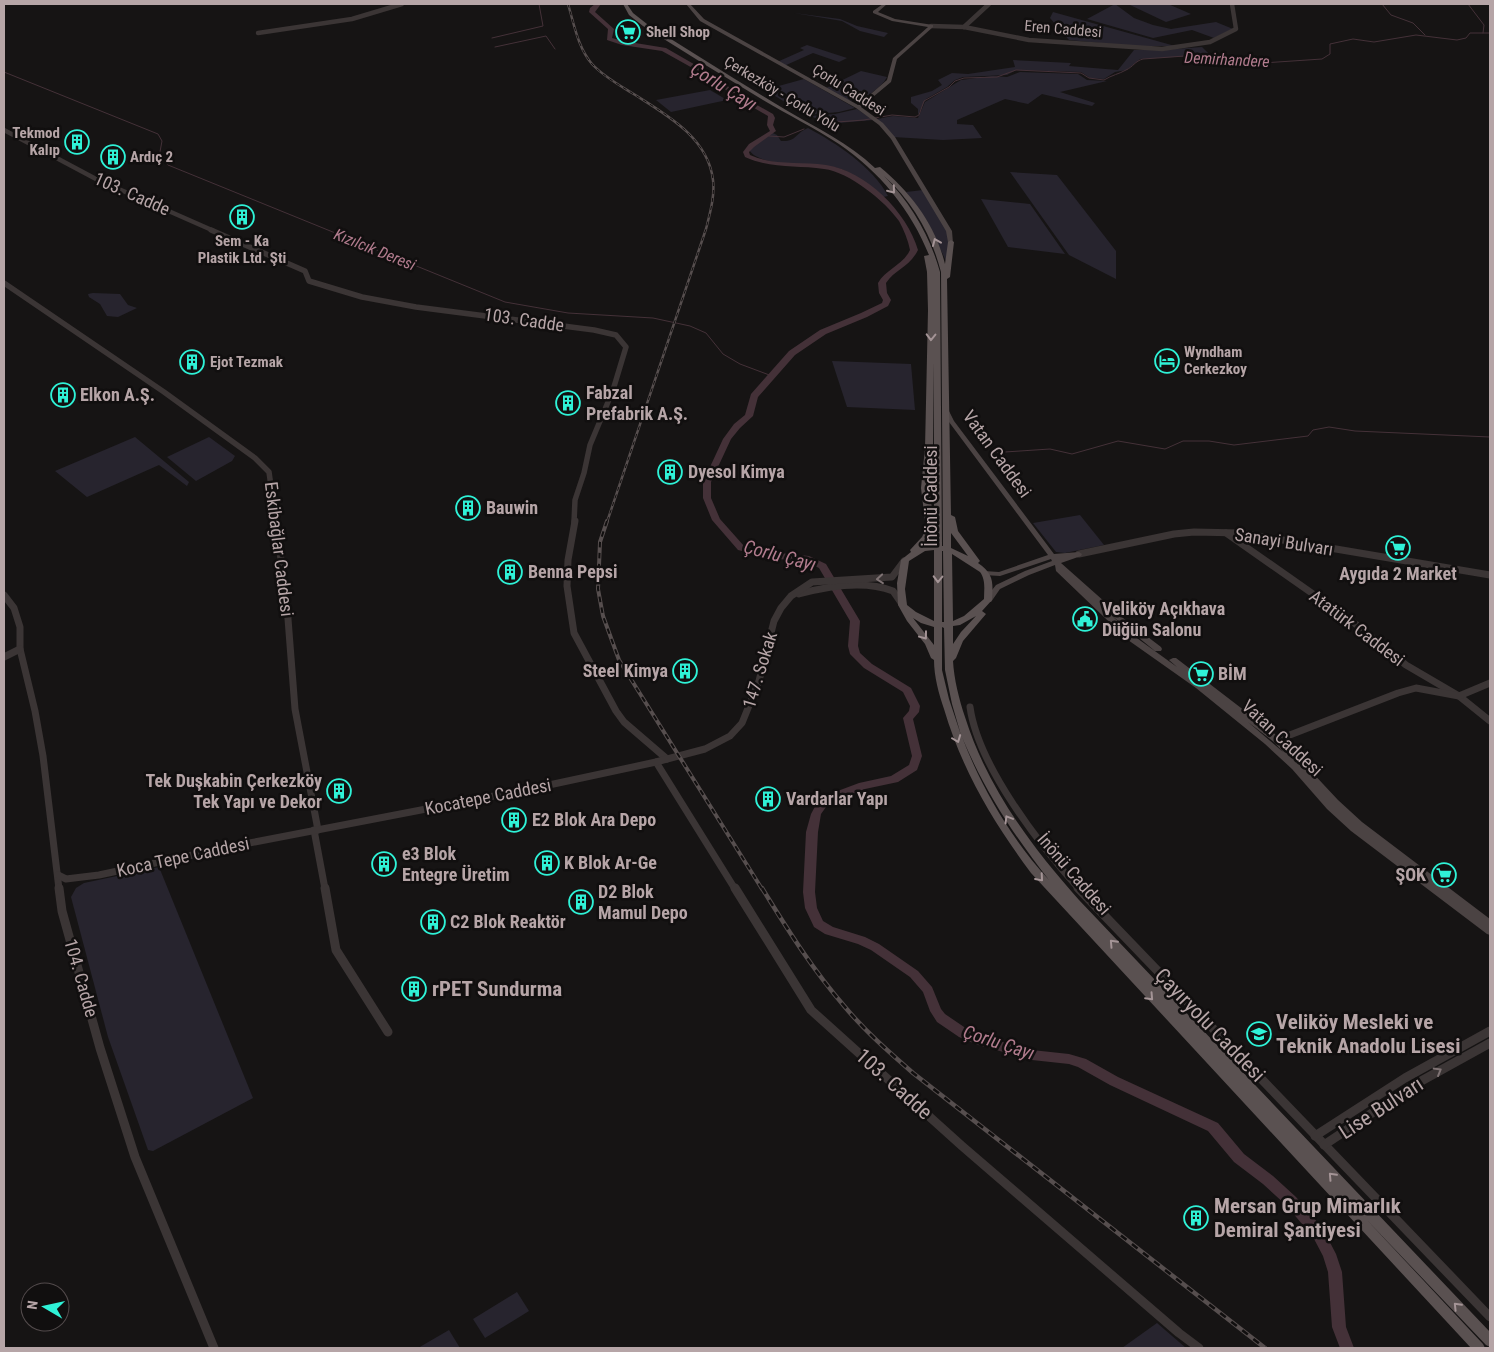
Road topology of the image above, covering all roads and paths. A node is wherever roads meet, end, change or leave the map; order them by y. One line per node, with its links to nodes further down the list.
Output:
1 (395, 4): 2 (street)
2 (402, 4)
3 (625, 4): 13 (main road, Çerkezköy - Çorlu Yolu, one-way to 13)
4 (630, 4): 16 (main road, one-way to 4)
5 (688, 4): 11 (main road, Çorlu Caddesi)
6 (885, 4): 9 (main road, Eren Caddesi)
7 (989, 4): 10 (street)
8 (1232, 4): 10 (street, Eren Caddesi)
9 (930, 26): 10 (street, Eren Caddesi); 11 (main road)
10 (964, 27)
11 (858, 107): 14 (main road, Çorlu Caddesi)
12 (4, 130): 41 (street, 103. Cadde)
13 (915, 220): 18 (main road); 19 (main road, one-way to 19)
14 (951, 242): 16 (main road)
15 (4, 283): 43 (street, Eskibağlar Caddesi)
16 (945, 290): 17 (main road, İnönü Caddesi)
17 (946, 410): 18 (main road, İnönü Caddesi); 24 (main road, Vatan Caddesi)
18 (943, 488): 19 (main road); 21 (main road, İnönü Caddesi); 25 (main road)
19 (930, 530): 23 (main road)
20 (1226, 532): 22 (street, Sanayi Bulvarı); 26 (street, Sanayi Bulvarı); 37 (street, Atatürk Caddesi)
21 (943, 548): 23 (main road); 25 (main road); 31 (main road, İnönü Caddesi)
22 (1079, 554): 24 (main road)
23 (905, 560): 28 (street, 147. Sokak, one-way to 28); 30 (main road)
24 (1056, 561): 25 (main road); 29 (main road); 40 (main road, Vatan Caddesi)
25 (986, 573): 29 (main road)
26 (1490, 575)
27 (4, 595): 32 (street, 104. Cadde)
28 (792, 596): 30 (street); 41 (street, 147. Sokak)
29 (988, 600): 31 (main road); 35 (main road)
30 (902, 605): 31 (main road); 34 (main road, one-way to 34)
31 (942, 625): 34 (main road); 35 (main road, İnönü Caddesi)
32 (20, 649): 33 (street); 44 (street, 104. Cadde)
33 (4, 657)
34 (938, 670): 56 (main road, one-way to 56)
35 (950, 670): 53 (main road, İnönü Caddesi, one-way to 35)
36 (1490, 683): 37 (street)
37 (1459, 696): 39 (street, Atatürk Caddesi); 40 (street)
38 (970, 707): 50 (street, Çayıryolu Caddesi)
39 (1490, 721)
40 (1278, 745): 45 (main road, Vatan Caddesi); 46 (main road, Vatan Caddesi)
41 (667, 759): 42 (street, Kocatepe Caddesi)
42 (656, 762): 43 (street, Kocatepe Caddesi); 55 (street, 103. Cadde)
43 (313, 831): 44 (street, Koca Tepe Caddesi); 48 (street, Eskibağlar Caddesi)
44 (58, 875): 54 (street, 104. Cadde)
45 (1490, 924)
46 (1490, 932)
47 (1490, 1031): 50 (street, Lise Bulvarı)
48 (388, 1032)
49 (1490, 1043): 51 (street, Lise Bulvarı, one-way to 49)
50 (1315, 1136): 51 (street, Çayıryolu Caddesi)
51 (1324, 1145): 52 (street, Çayıryolu Caddesi)
52 (1490, 1317)
53 (1490, 1341)
54 (214, 1348)
55 (1199, 1348)
56 (1479, 1348)

